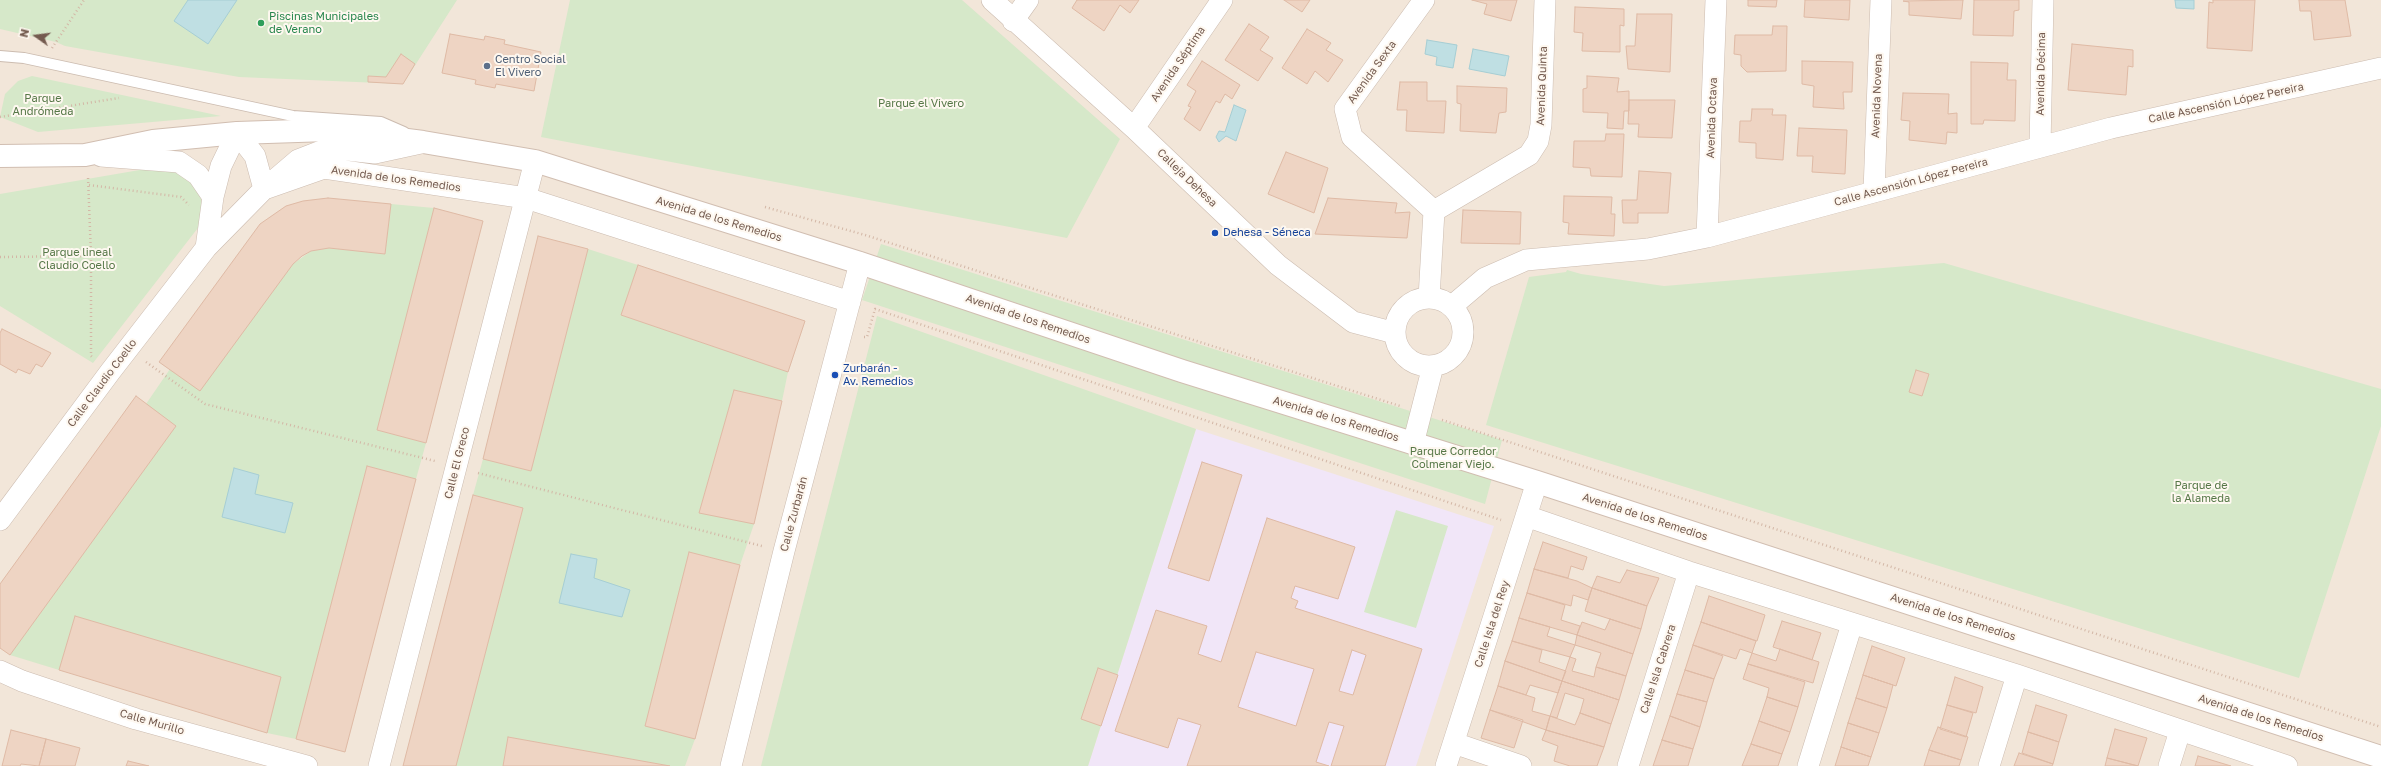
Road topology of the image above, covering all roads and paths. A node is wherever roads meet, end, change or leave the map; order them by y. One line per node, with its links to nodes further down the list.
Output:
1 (84, 0): 12 (path)
2 (992, 0): 10 (street, Calleja Dehesa)
3 (1028, 0): 10 (street)
4 (1222, 0): 16 (street, Avenida Séptima)
5 (1424, 0): 30 (street, Avenida Sexta)
6 (1545, 0): 30 (street, Avenida Quinta)
7 (1716, 0): 31 (street, Avenida Octava)
8 (1881, 0): 25 (street, Avenida Novena)
9 (2043, 0): 19 (street, Avenida Décima)
10 (1013, 21): 16 (street, Calleja Dehesa)
11 (0, 56): 12 (lane)
12 (43, 62): 18 (lane)
13 (2381, 68): 19 (street, Calle Ascensión López Pereira)
14 (125, 99): 15 (path)
15 (0, 117)
16 (1134, 128): 40 (street, Calleja Dehesa)
17 (237, 133): 18 (main road, Avenida de los Remedios); 20 (main road, Avenida de los Remedios); 24 (street); 26 (street)
18 (423, 142): 22 (main road, Avenida de los Remedios); 24 (street, Avenida de los Remedios)
19 (2040, 147): 25 (street, Calle Ascensión López Pereira)
20 (85, 155): 21 (main road, Avenida de los Remedios); 23 (path); 26 (street, Avenida de los Remedios)
21 (0, 156)
22 (535, 161): 27 (street, Calle El Greco); 35 (main road, Avenida de los Remedios)
23 (89, 185): 29 (path); 33 (path)
24 (264, 189): 27 (street, Avenida de los Remedios); 32 (street, Avenida de los Remedios)
25 (1874, 192): 31 (street, Calle Ascensión López Pereira)
26 (213, 197): 32 (street)
27 (526, 198): 37 (street, Avenida de los Remedios); 61 (street, Calle El Greco)
28 (757, 205): 44 (path)
29 (191, 207)
30 (1434, 210): 36 (street)
31 (1707, 237): 38 (street, Calle Ascensión López Pereira)
32 (206, 248): 42 (street, Calle Claudio Coello)
33 (91, 256): 34 (path); 42 (path)
34 (0, 257)
35 (860, 263): 37 (street, Calle Zurbarán); 45 (main road, Avenida de los Remedios)
36 (1429, 298): 38 (street); 40 (street)
37 (850, 302): 39 (street, Calle Zurbarán)
38 (1452, 306): 41 (street)
39 (844, 331): 50 (path); 62 (street, Calle Zurbarán)
40 (1395, 333): 41 (street)
41 (1433, 366): 44 (street)
42 (110, 372): 49 (street, Calle Claudio Coello)
43 (166, 376): 46 (path)
44 (1421, 413): 45 (street); 56 (path)
45 (1413, 444): 48 (main road, Avenida de los Remedios)
46 (422, 458)
47 (480, 473): 51 (path)
48 (1538, 482): 50 (street, Calle Isla del Rey); 59 (main road, Avenida de los Remedios)
49 (0, 520)
50 (1524, 522): 52 (street); 58 (street, Calle Isla del Rey)
51 (749, 542)
52 (1689, 572): 53 (street); 65 (street, Calle Isla Cabrera)
53 (1852, 624): 55 (street); 66 (street)
54 (0, 671): 60 (street, Calle Murillo)
55 (2017, 675): 57 (street); 67 (street)
56 (2381, 727)
57 (2180, 731): 68 (street); 69 (street)
58 (1454, 743): 63 (street, Calle Isla del Rey); 64 (street)
59 (2381, 757)
60 (307, 766)
61 (379, 766)
62 (731, 766)
63 (1446, 766)
64 (1521, 766)
65 (1628, 766)
66 (1808, 766)
67 (1989, 766)
68 (2169, 766)
69 (2287, 766)

